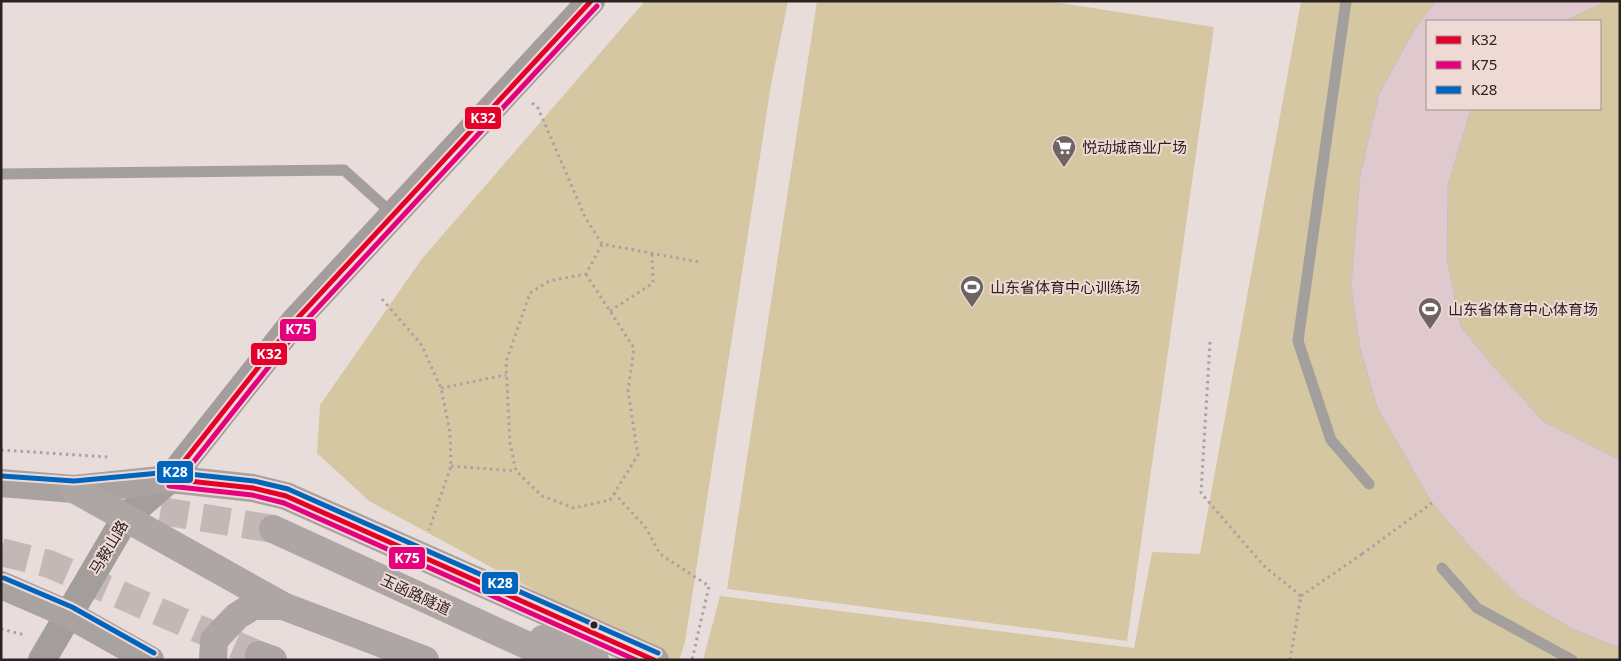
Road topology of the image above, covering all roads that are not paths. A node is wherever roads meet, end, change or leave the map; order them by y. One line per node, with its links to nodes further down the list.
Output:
1 (591, 1): 4 (main road, 马鞍山路)
2 (1346, 1): 7 (lane)
3 (1, 174): 4 (lane)
4 (394, 215): 5 (main road, 马鞍山路)
5 (170, 479): 8 (main road); 9 (main road, 马鞍山路); 22 (main road)
6 (1, 483): 8 (main road)
7 (1369, 484)
8 (74, 489): 9 (highway)
9 (126, 517): 14 (highway); 15 (main road, 马鞍山路)
10 (273, 529): 11 (highway, 玉函路隧道)
11 (338, 558): 20 (highway, 玉函路隧道); 21 (highway)
12 (1442, 568): 23 (lane)
13 (1, 585): 15 (main road)
14 (283, 606): 18 (highway); 19 (highway)
15 (68, 614): 16 (main road, 马鞍山路); 17 (main road)
16 (42, 660)
17 (150, 660)
18 (213, 660)
19 (424, 660)
20 (559, 660)
21 (595, 660)
22 (655, 660)
23 (1572, 660)

